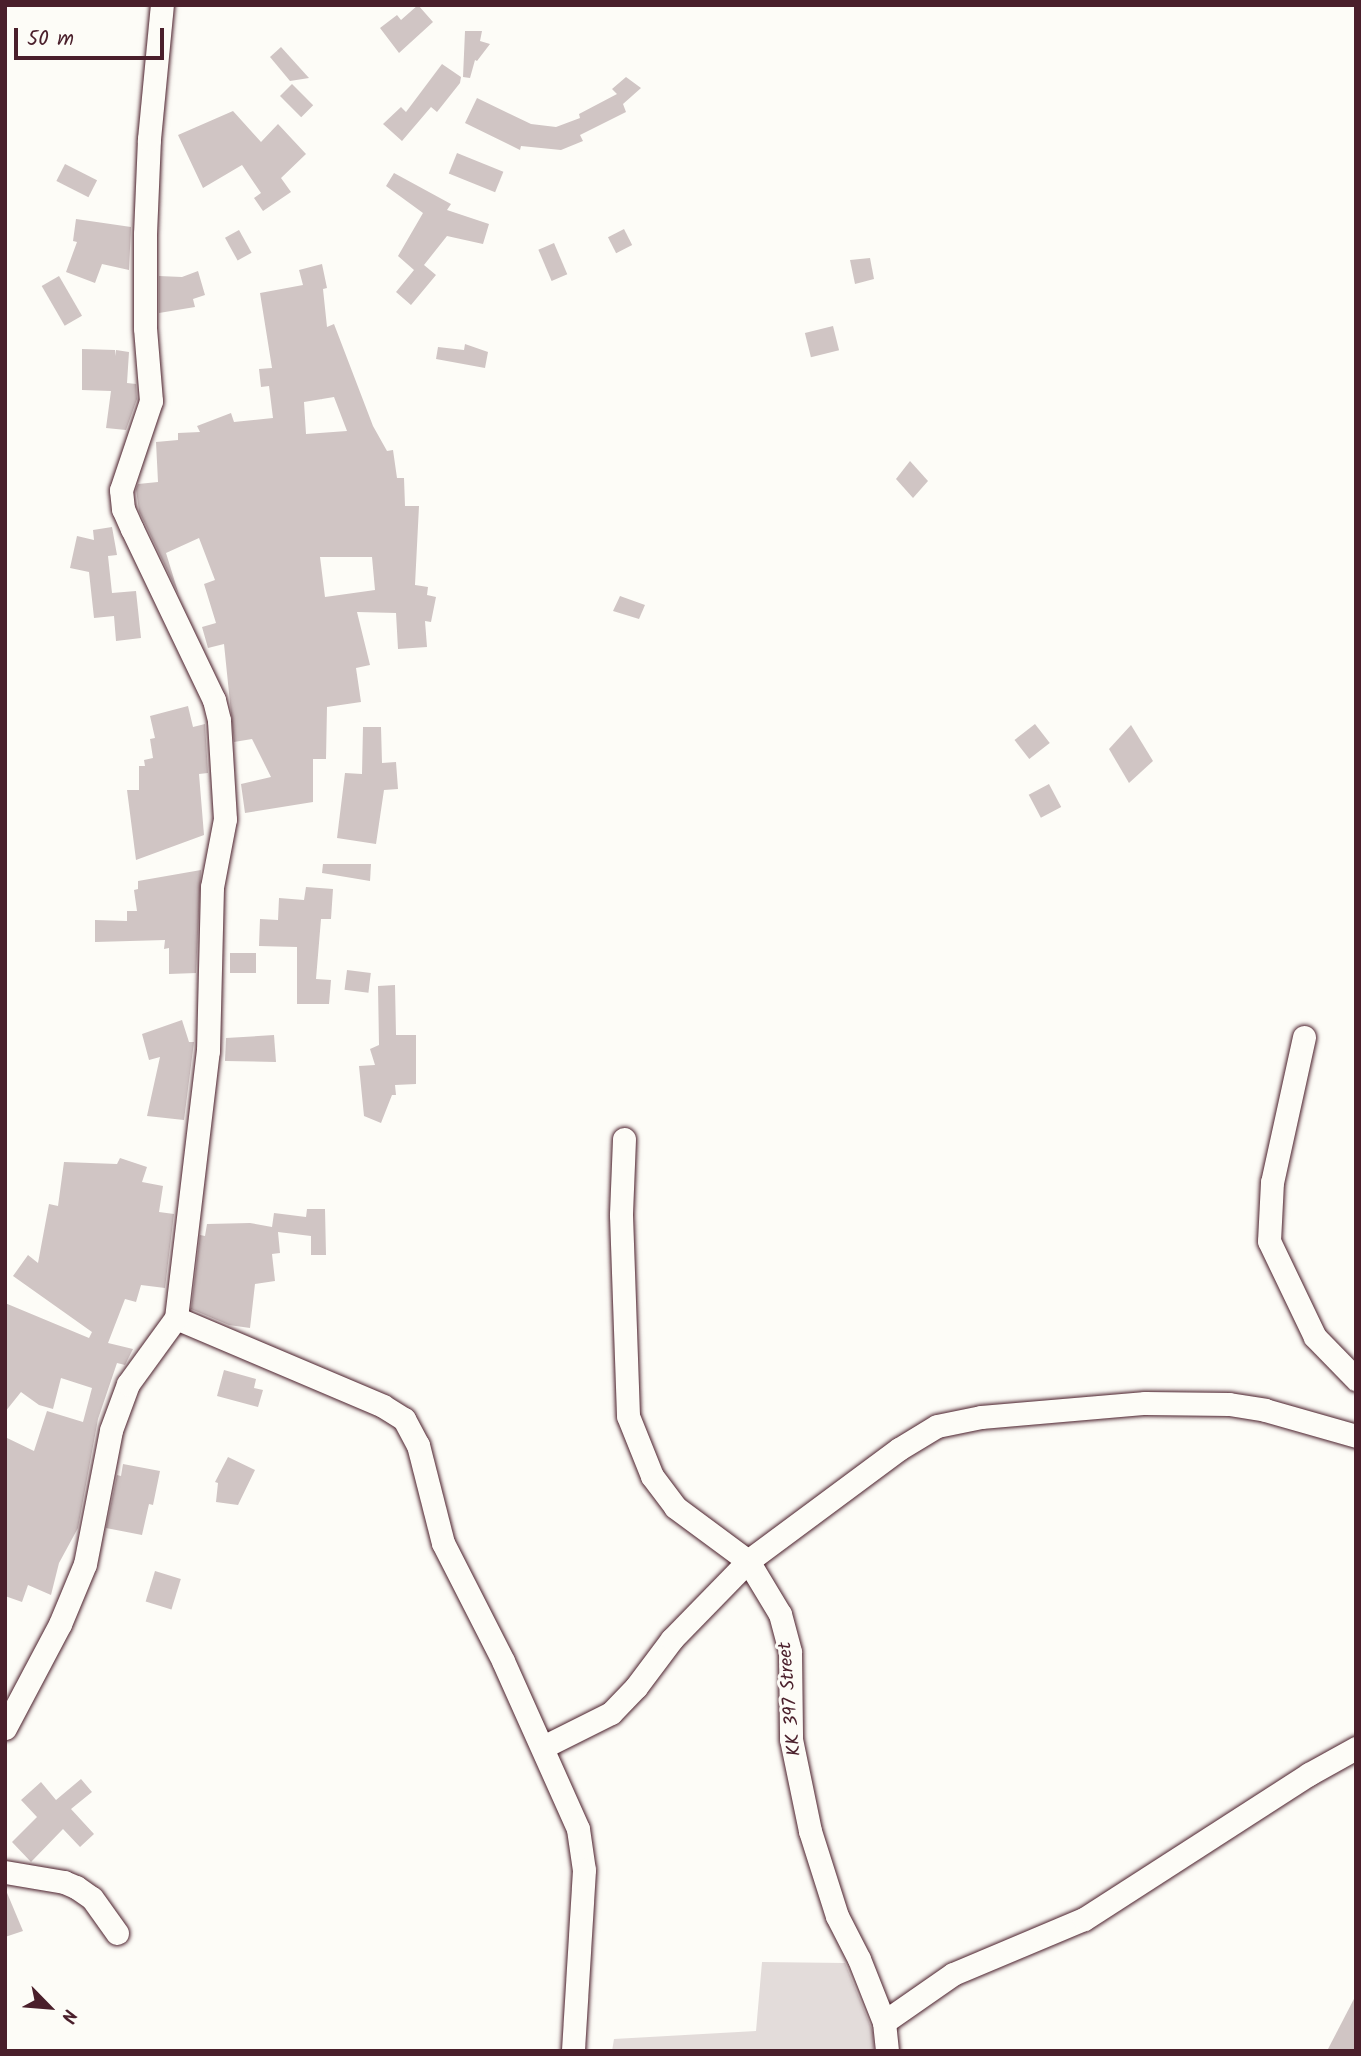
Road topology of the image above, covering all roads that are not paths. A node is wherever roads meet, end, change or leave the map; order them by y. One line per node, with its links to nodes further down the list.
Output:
1 (162, 5): 4 (street)
2 (1304, 1037): 5 (street)
3 (624, 1139): 7 (street, KK 397 Street)
4 (176, 1318): 8 (street); 9 (street)
5 (1356, 1379)
6 (1356, 1436): 7 (street)
7 (748, 1561): 9 (street); 13 (street, KK 397 Street)
8 (5, 1728)
9 (543, 1747): 14 (street)
10 (1356, 1748): 13 (street)
11 (5, 1872): 12 (street)
12 (117, 1933)
13 (884, 2022): 15 (street, KK 397 Street)
14 (573, 2051)
15 (887, 2051)

